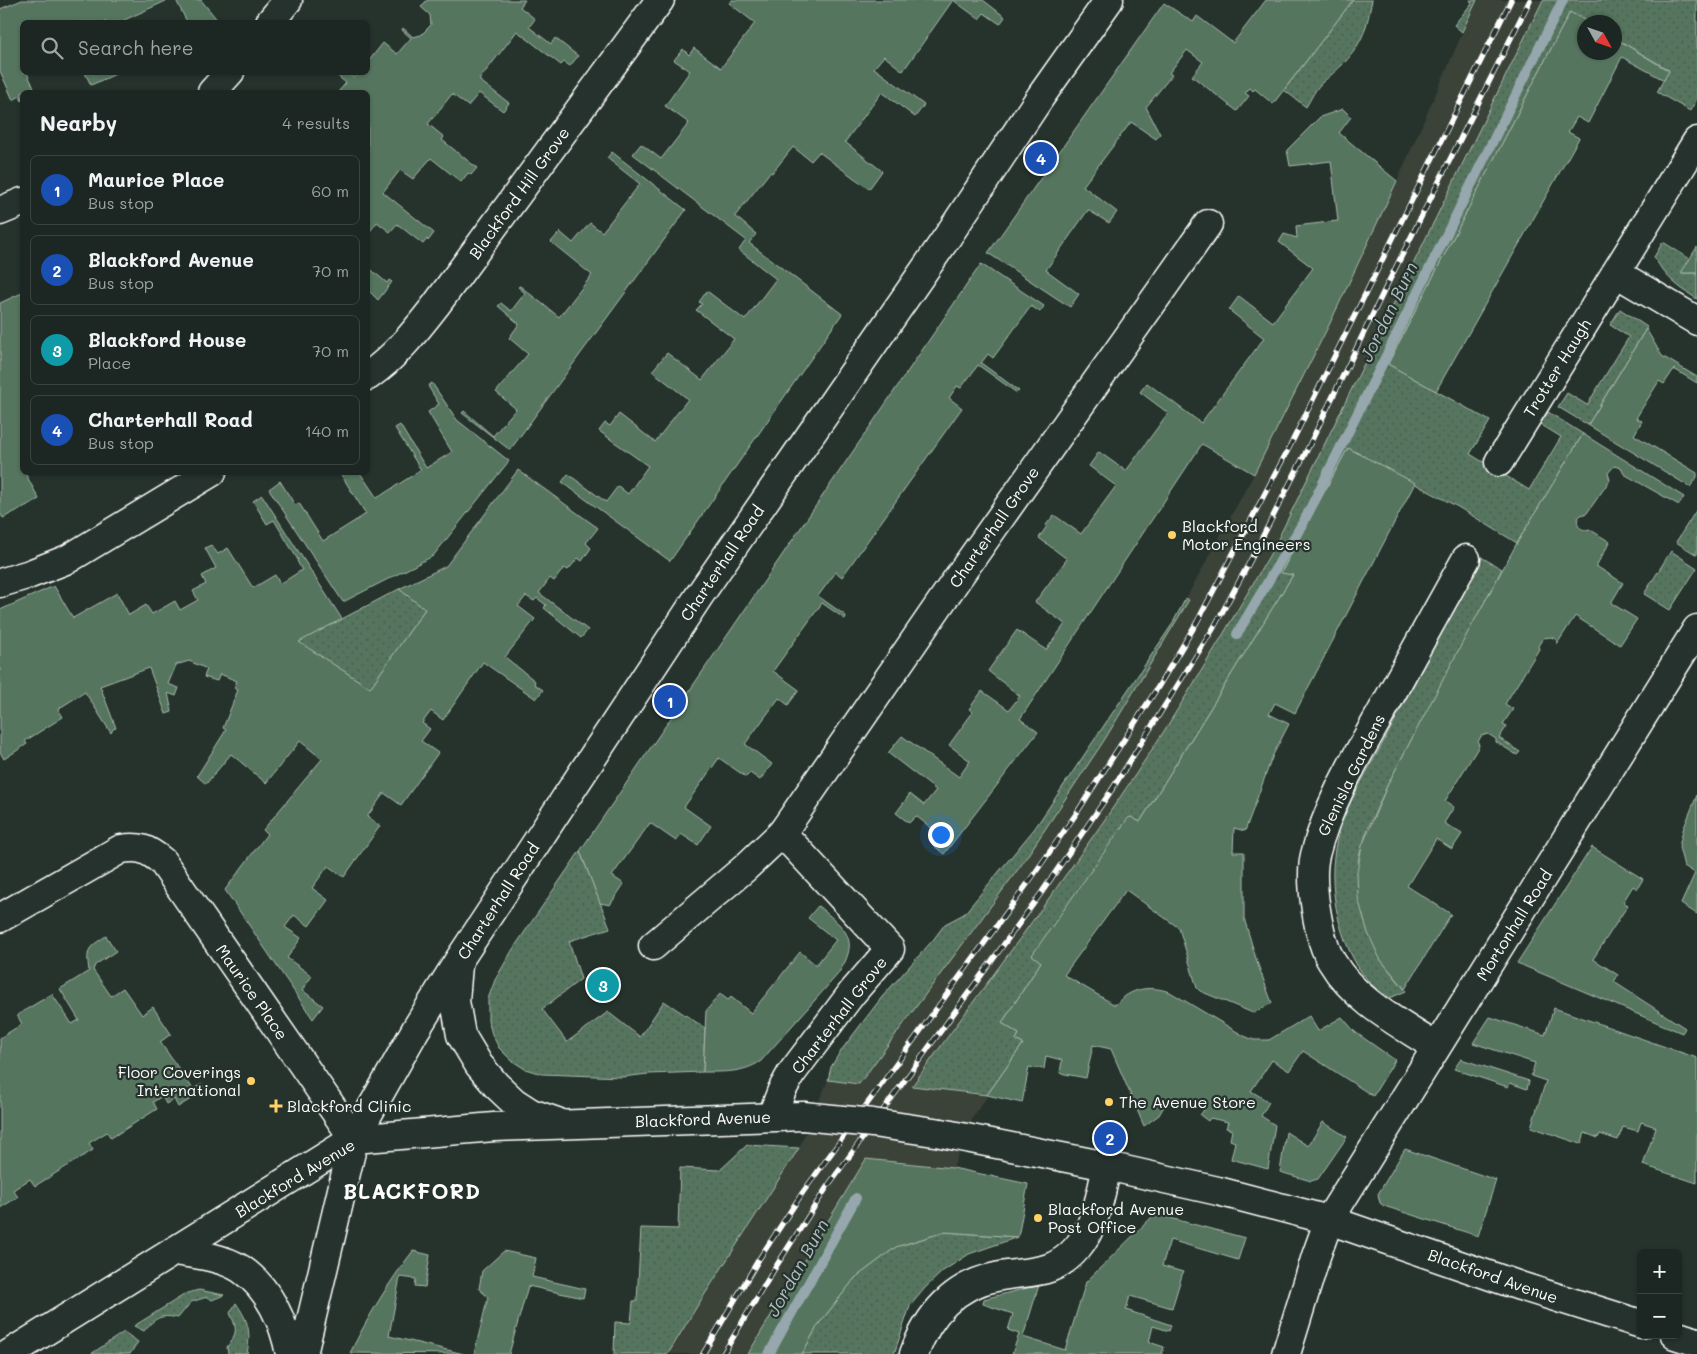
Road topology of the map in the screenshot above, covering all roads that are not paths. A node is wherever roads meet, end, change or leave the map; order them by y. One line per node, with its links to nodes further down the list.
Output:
1 (288, 0): 4 (street)
2 (660, 0): 13 (street, Blackford Hill Grove)
3 (1109, 0): 22 (street, Charterhall Road)
4 (272, 20)
5 (227, 75): 6 (street)
6 (214, 90)
7 (1697, 141): 11 (street, Trotter Haugh)
8 (20, 203): 9 (street)
9 (0, 212)
10 (1208, 224): 19 (street, Charterhall Grove)
11 (1616, 273): 12 (street); 14 (street, Trotter Haugh)
12 (1697, 321)
13 (370, 375)
14 (1499, 462)
15 (207, 475): 17 (street)
16 (1466, 559): 23 (street, Glenisla Gardens)
17 (0, 583)
18 (1697, 629): 23 (street, Mortonhall Road)
19 (782, 833): 21 (street, Charterhall Grove); 24 (street, Charterhall Grove)
20 (0, 918): 26 (street, Maurice Place)
21 (653, 946)
22 (458, 960): 25 (street); 26 (street, Charterhall Road)
23 (1436, 1048): 28 (street, Mortonhall Road)
24 (772, 1116): 25 (street, Blackford Avenue); 27 (street, Blackford Avenue, bridge)
25 (564, 1124): 26 (street, Blackford Avenue)
26 (354, 1139): 29 (street, Blackford Avenue); 35 (street)
27 (1107, 1166): 28 (street, Blackford Avenue); 36 (street)
28 (1330, 1220): 30 (street, Blackford Avenue); 37 (street, Mortonhall Road)
29 (174, 1251): 33 (street, Blackford Avenue); 34 (street)
30 (1637, 1323)
31 (1682, 1337): 32 (street)
32 (1697, 1342)
33 (9, 1354)
34 (290, 1354)
35 (303, 1354)
36 (914, 1354)
37 (1286, 1354)

